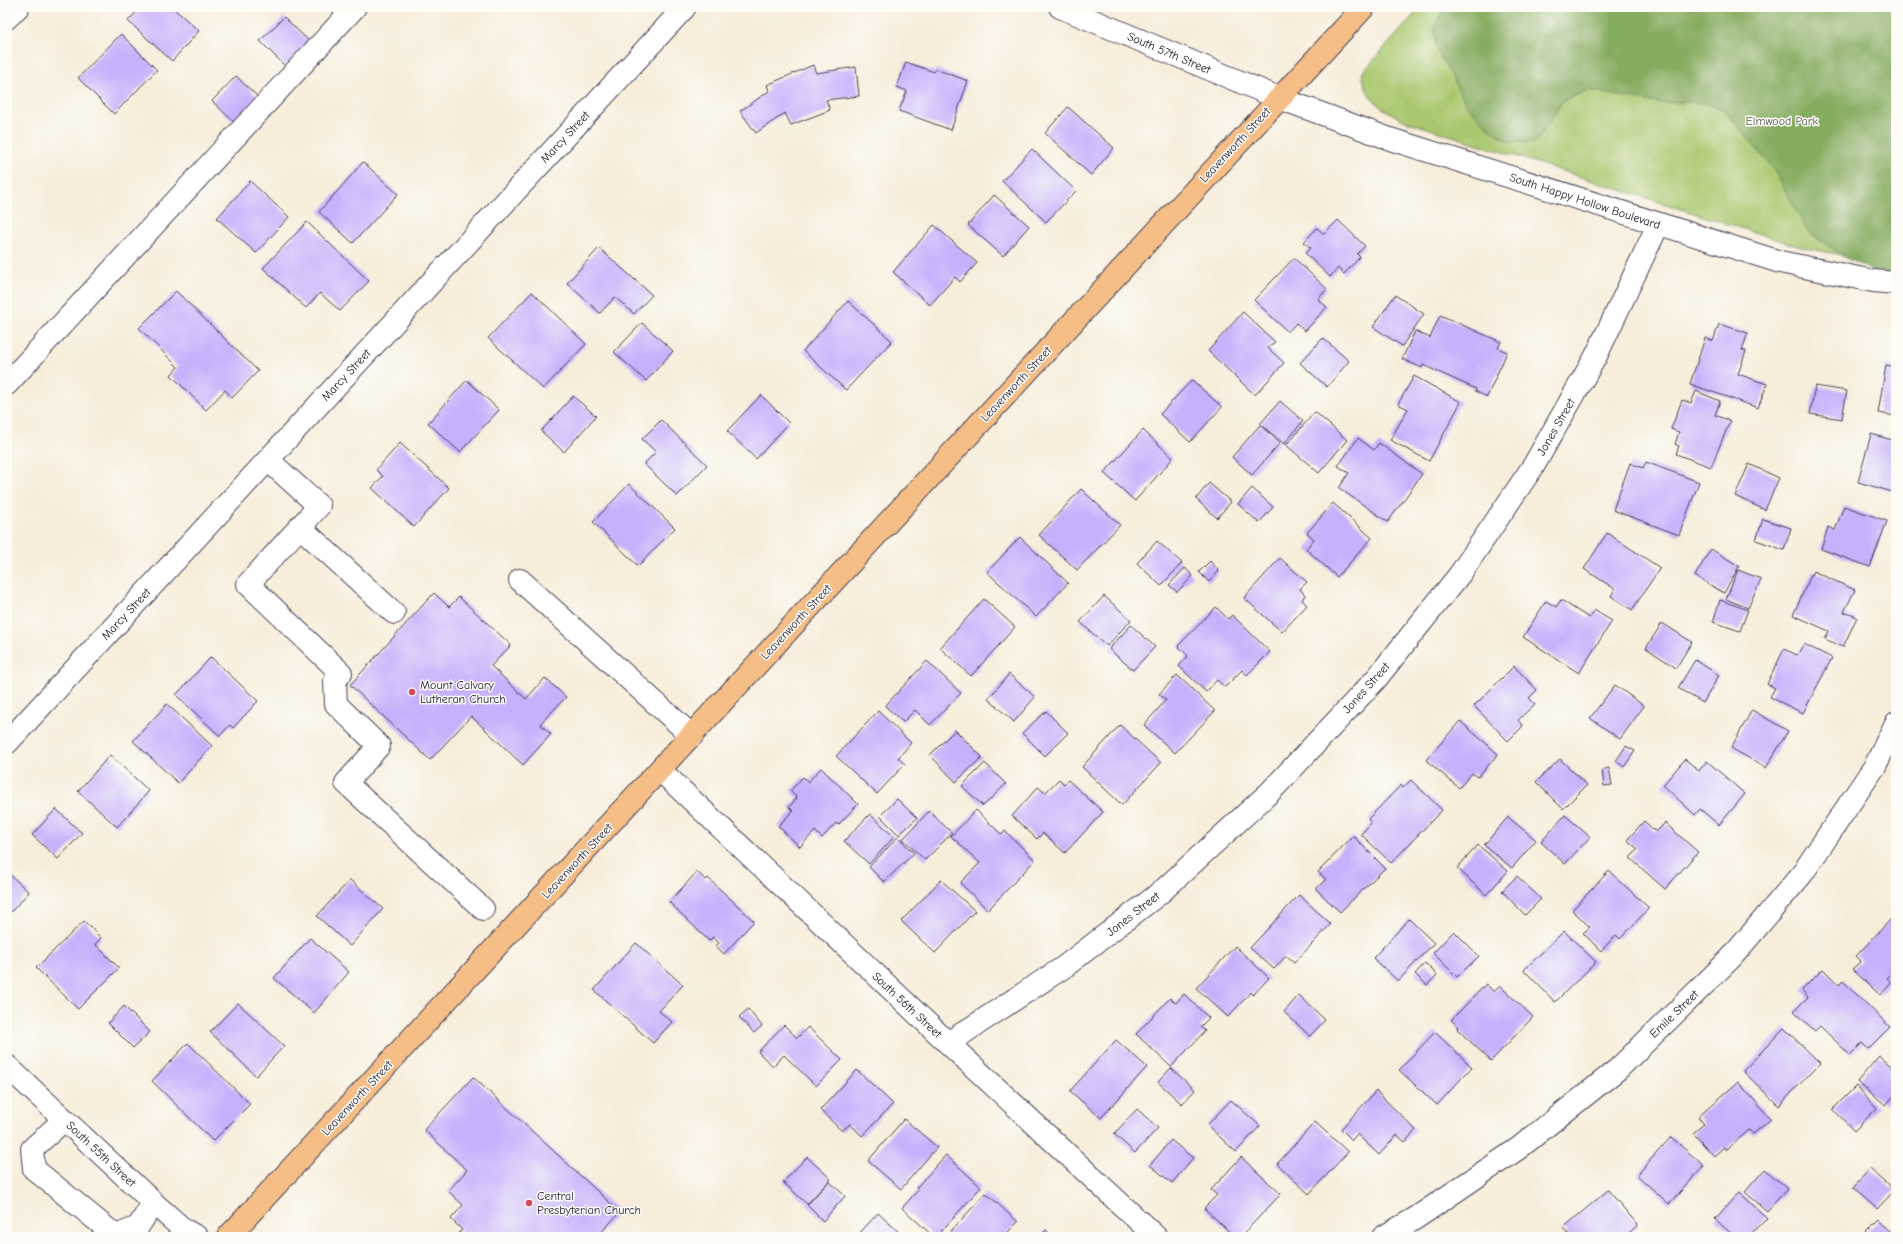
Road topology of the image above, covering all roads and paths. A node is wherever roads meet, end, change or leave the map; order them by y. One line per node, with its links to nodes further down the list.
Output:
1 (18, 7): 6 (street)
2 (355, 7): 10 (street)
3 (685, 7): 11 (street, Marcy Street)
4 (1060, 7): 7 (street, South 57th Street)
5 (1364, 7): 7 (main road, Leavenworth Street)
6 (7, 18)
7 (1279, 98): 8 (street, South Happy Hollow Boulevard); 16 (main road, Leavenworth Street)
8 (1658, 225): 9 (street, South Happy Hollow Boulevard); 20 (street, Jones Street)
9 (1896, 283)
10 (7, 384)
11 (268, 460): 12 (street); 17 (street, Marcy Street)
12 (300, 527): 14 (street); 19 (street)
13 (520, 580): 16 (street)
14 (394, 613)
15 (1895, 725): 27 (street, Emile Street)
16 (692, 736): 18 (main road, Leavenworth Street)
17 (7, 743)
18 (660, 770): 20 (street, South 56th Street); 25 (main road, Leavenworth Street)
19 (483, 909)
20 (948, 1043): 26 (street, South 56th Street)
21 (7, 1066): 22 (street, South 55th Street)
22 (64, 1120): 23 (street, South 55th Street); 23 (street)
23 (154, 1203): 24 (street, South 55th Street)
24 (197, 1237)
25 (228, 1237)
26 (1156, 1237)
27 (1383, 1237)

